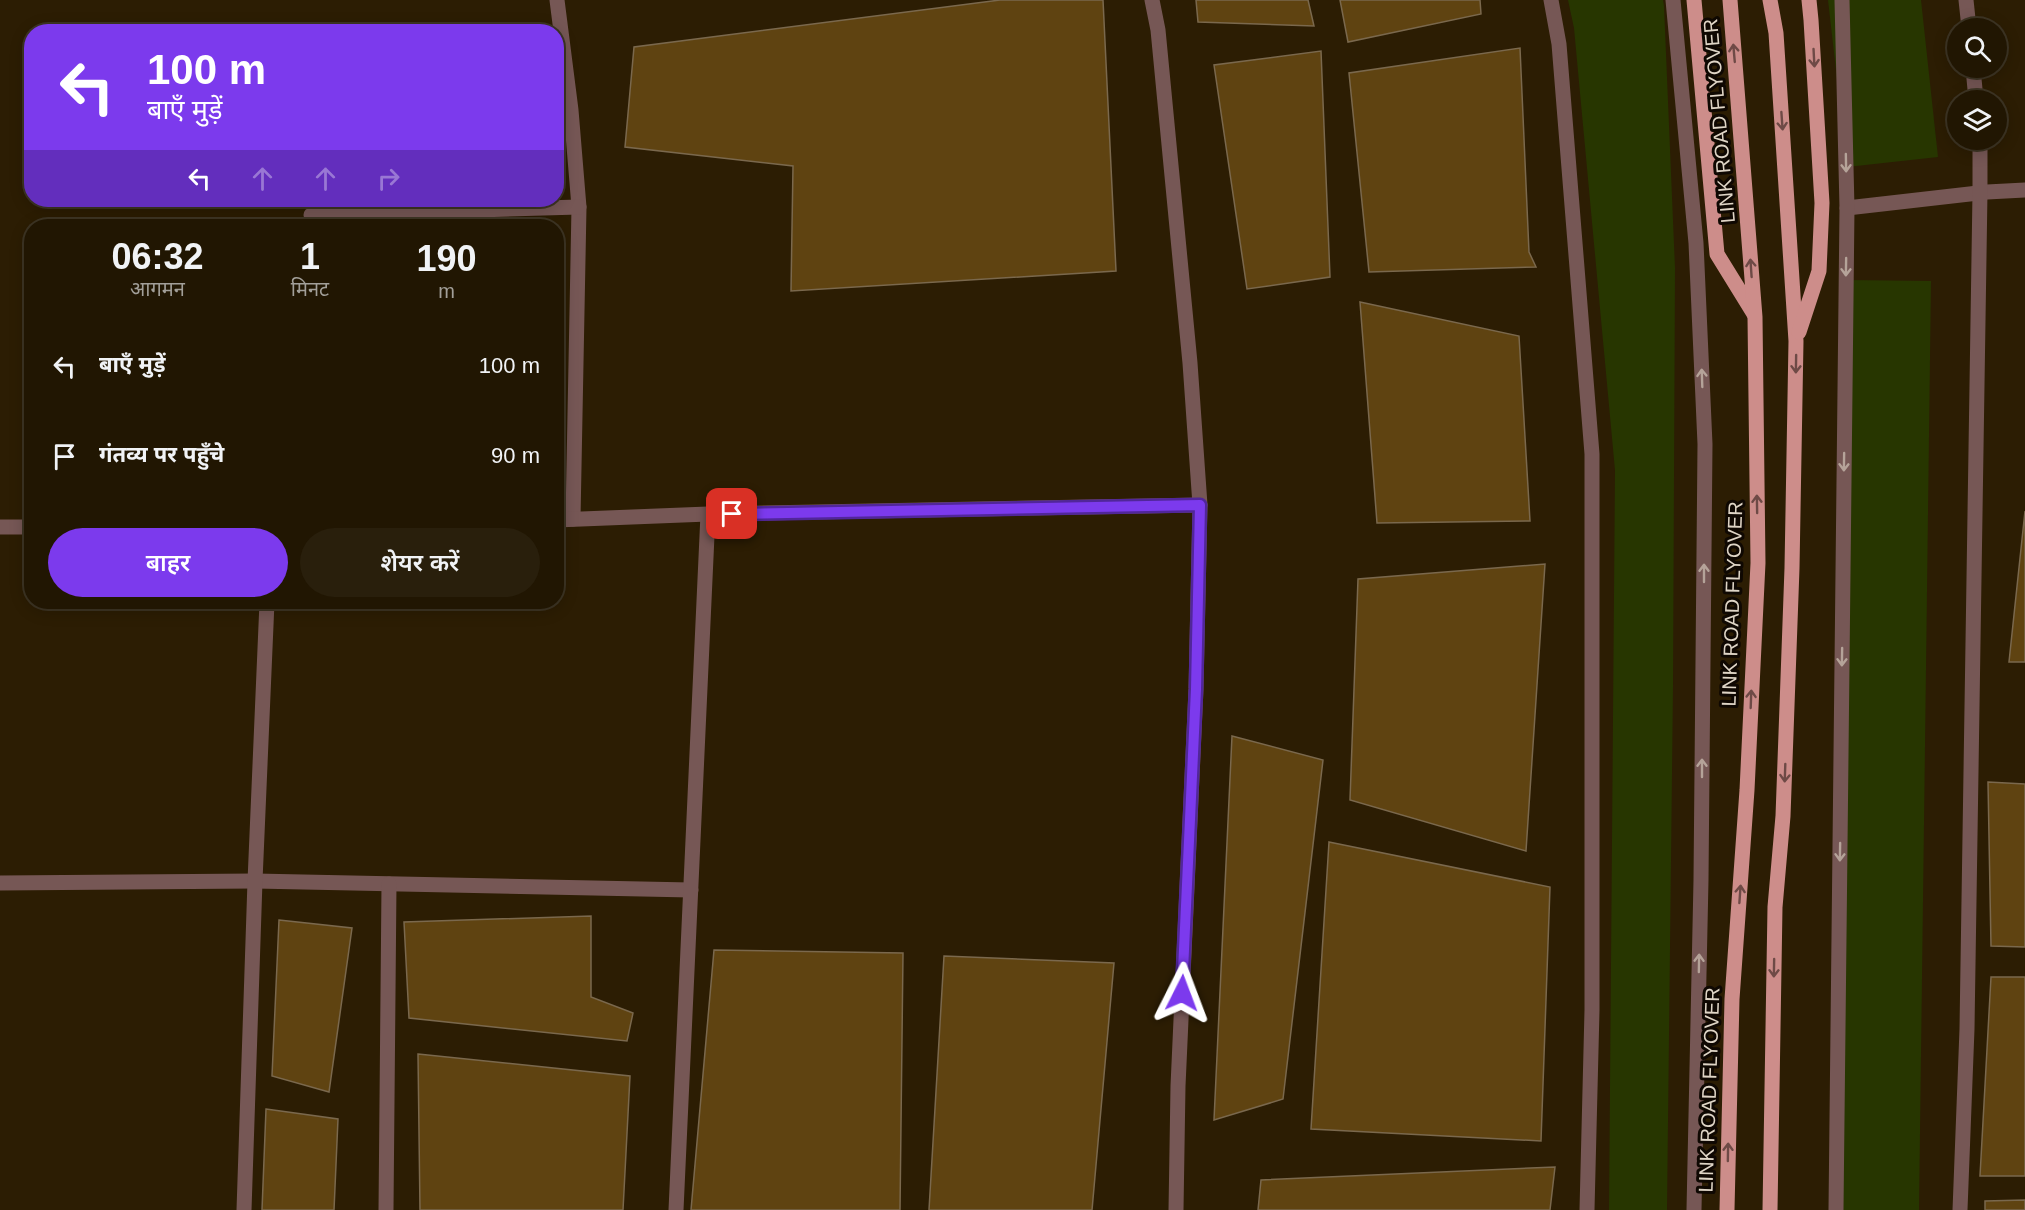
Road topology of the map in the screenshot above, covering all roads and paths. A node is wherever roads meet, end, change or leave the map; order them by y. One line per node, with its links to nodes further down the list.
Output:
1 (557, 0): 12 (street)
2 (1152, 0): 22 (street)
3 (1551, 0): 37 (street)
4 (1673, 0): 38 (street, one-way to 4)
5 (1694, 0): 20 (main road)
6 (1730, 0): 20 (main road, LINK ROAD FLYOVER, one-way to 6)
7 (1770, 0): 21 (main road, one-way to 21)
8 (1809, 0): 21 (main road, one-way to 21)
9 (1842, 0): 18 (street, one-way to 18)
10 (1966, 0): 11 (street)
11 (1968, 18)
12 (560, 24)
13 (564, 55): 17 (street)
14 (1980, 150): 16 (street)
15 (2025, 190): 16 (street)
16 (1980, 192): 18 (street); 42 (street)
17 (579, 207): 19 (street); 24 (street)
18 (1847, 208): 41 (street, one-way to 41)
19 (311, 215)
20 (1755, 317): 39 (main road, LINK ROAD FLYOVER, one-way to 20)
21 (1796, 341): 40 (main road, one-way to 40)
22 (1200, 505): 23 (street); 36 (street)
23 (708, 514): 24 (street); 32 (street)
24 (573, 519): 25 (street)
25 (564, 520)
26 (0, 527): 27 (street)
27 (24, 527)
28 (267, 609): 29 (street)
29 (255, 881): 30 (street); 31 (street); 33 (street)
30 (0, 883)
31 (389, 884): 32 (street); 34 (street)
32 (691, 890): 35 (street)
33 (244, 1210)
34 (386, 1210)
35 (676, 1210)
36 (1176, 1210)
37 (1587, 1210)
38 (1694, 1210)
39 (1727, 1210)
40 (1770, 1210)
41 (1836, 1210)
42 (1960, 1210)

